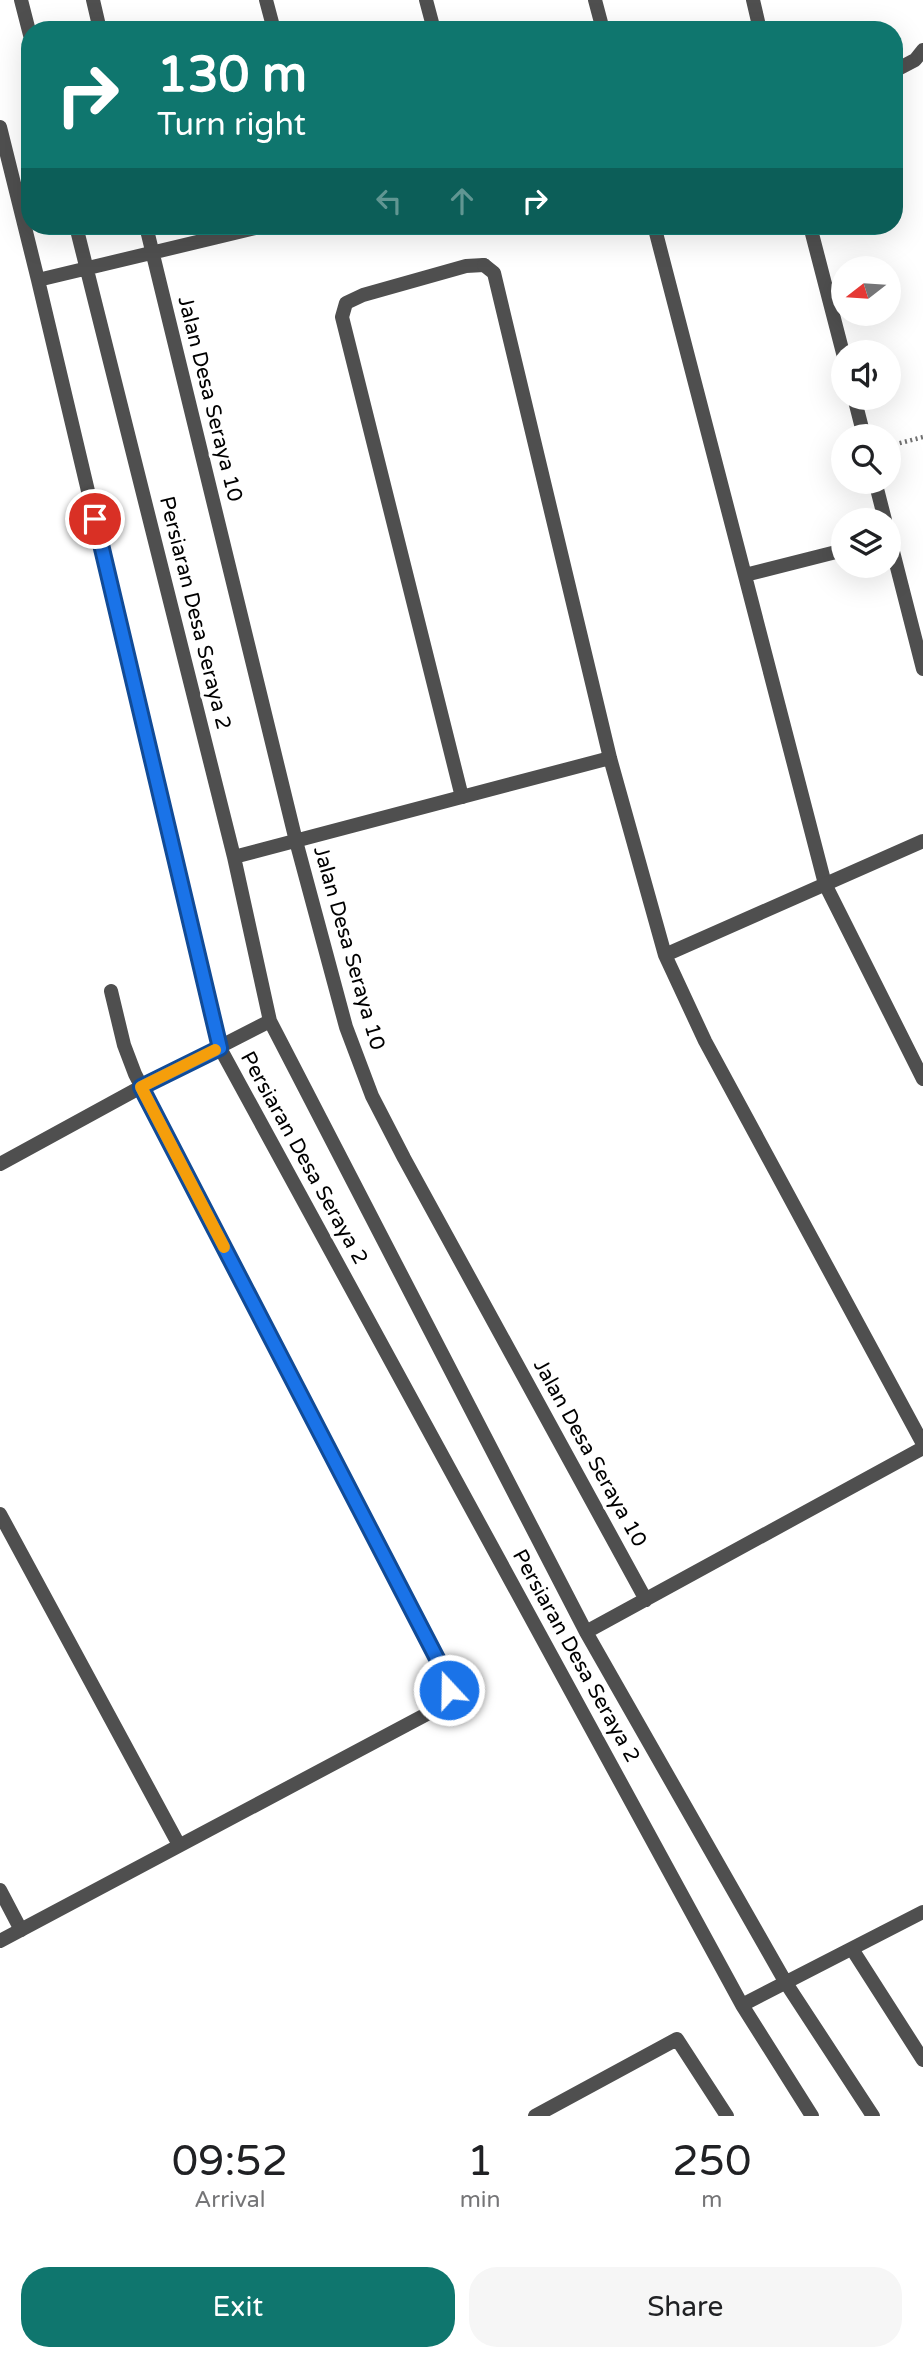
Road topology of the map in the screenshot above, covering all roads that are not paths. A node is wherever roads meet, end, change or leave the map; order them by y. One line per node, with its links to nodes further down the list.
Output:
1 (21, 0): 7 (street)
2 (93, 0): 8 (street)
3 (266, 0): 9 (street)
4 (426, 0): 10 (street)
5 (595, 0): 11 (street)
6 (753, 0): 12 (street)
7 (26, 21)
8 (98, 21)
9 (272, 21)
10 (432, 21)
11 (601, 21)
12 (758, 21)
13 (923, 50): 14 (street)
14 (903, 66)
15 (0, 127): 16 (street, Persiaran Desa Seraya 2)
16 (21, 212)
17 (27, 235): 25 (street, Persiaran Desa Seraya 2)
18 (78, 235): 24 (street, Persiaran Desa Seraya 2)
19 (148, 235): 23 (street, Jalan Desa Seraya 10)
20 (227, 235): 23 (street)
21 (657, 235): 28 (street)
22 (812, 235): 26 (street)
23 (152, 253): 24 (street); 33 (street, Jalan Desa Seraya 10)
24 (87, 269): 25 (street); 35 (street, Persiaran Desa Seraya 2)
25 (38, 280): 40 (street, Persiaran Desa Seraya 2)
26 (840, 340)
27 (831, 553): 28 (street)
28 (745, 575): 36 (street)
29 (899, 578): 30 (street)
30 (923, 669)
31 (610, 758): 32 (street); 32 (street); 37 (street)
32 (462, 797): 33 (street)
33 (296, 841): 35 (street); 46 (street, Jalan Desa Seraya 10)
34 (923, 841): 36 (street)
35 (234, 857): 39 (street, Persiaran Desa Seraya 2)
36 (825, 884): 37 (street); 41 (street)
37 (665, 955): 44 (street)
38 (111, 991): 42 (street)
39 (270, 1021): 40 (street); 47 (street, Persiaran Desa Seraya 2)
40 (220, 1048): 42 (street); 55 (street, Persiaran Desa Seraya 2)
41 (923, 1079)
42 (141, 1087): 43 (street); 48 (street)
43 (0, 1164)
44 (923, 1446): 46 (street)
45 (0, 1514): 48 (street)
46 (646, 1600): 47 (street)
47 (586, 1632): 54 (street, Persiaran Desa Seraya 2)
48 (179, 1845): 51 (street)
49 (0, 1890): 51 (street)
50 (923, 1912): 53 (street)
51 (21, 1930): 52 (street)
52 (0, 1941)
53 (852, 1949): 54 (street); 56 (street)
54 (786, 1983): 55 (street); 60 (street, Persiaran Desa Seraya 2)
55 (742, 2005): 59 (street, Persiaran Desa Seraya 2)
56 (923, 2060)
57 (535, 2116): 58 (street)
58 (727, 2116)
59 (812, 2116)
60 (873, 2116)

